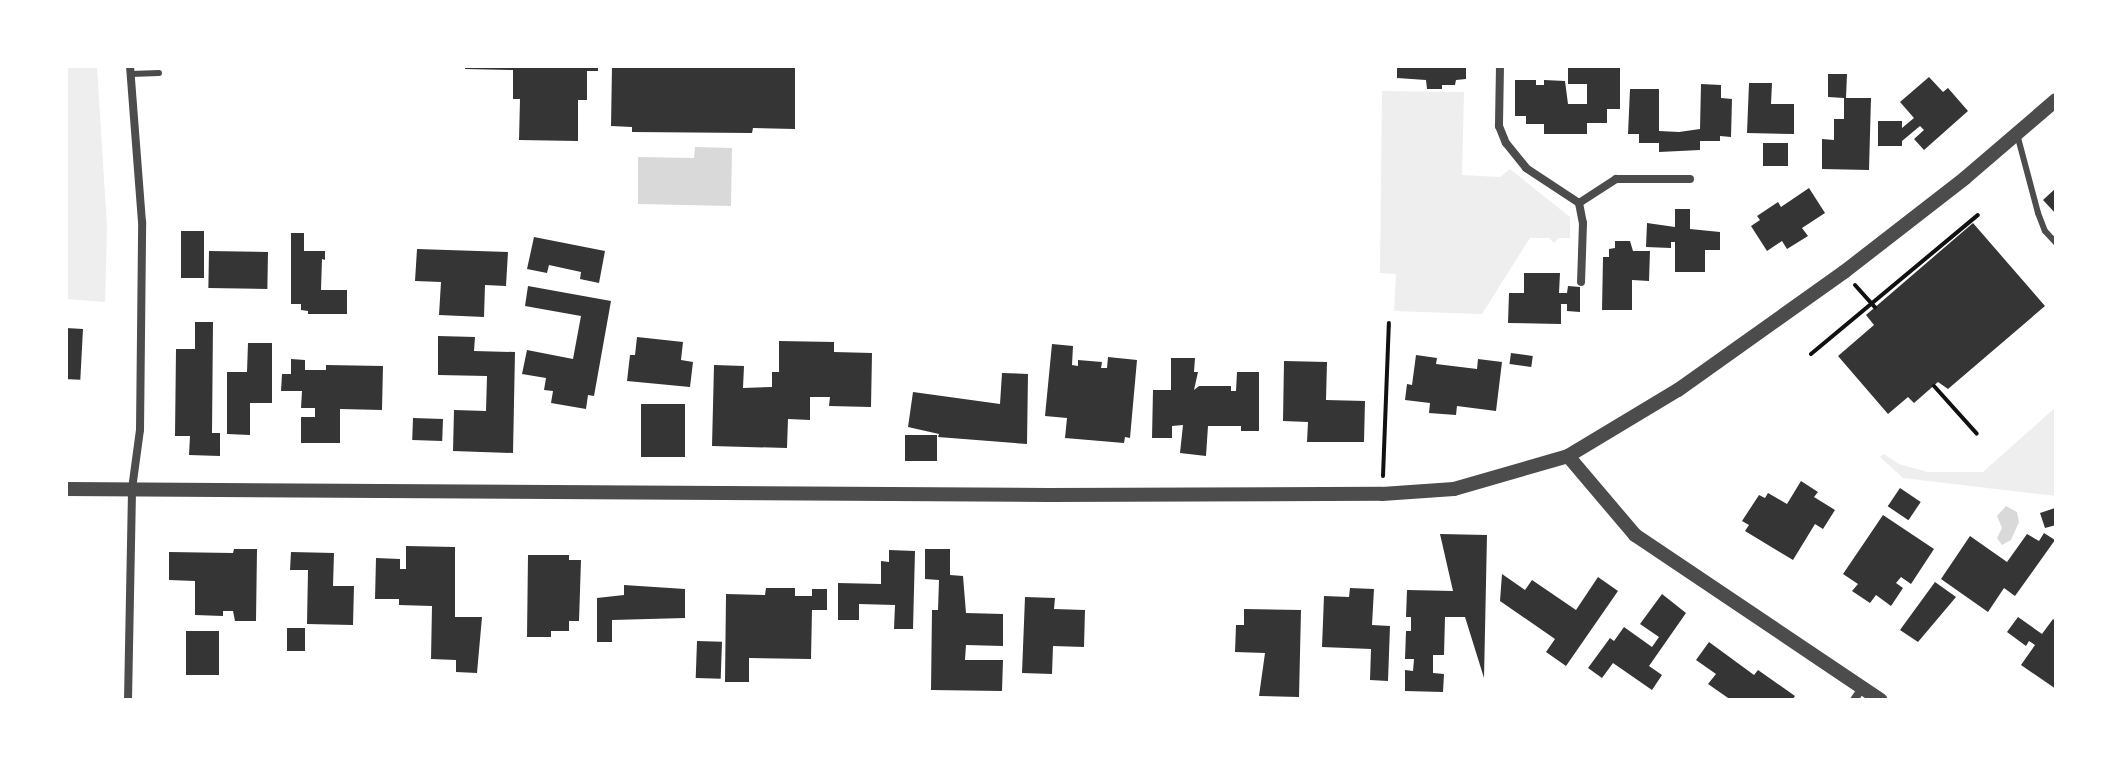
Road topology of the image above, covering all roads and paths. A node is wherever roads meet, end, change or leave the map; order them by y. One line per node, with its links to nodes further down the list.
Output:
1 (1500, 66): 7 (street)
2 (131, 70): 3 (lane); 20 (street)
3 (159, 73)
4 (2056, 100): 5 (street)
5 (2017, 134): 9 (lane); 17 (street)
6 (1690, 179): 7 (street)
7 (1579, 203): 10 (street)
8 (1978, 215): 12 (path)
9 (2056, 243)
10 (1581, 282)
11 (1856, 285): 12 (path)
12 (1874, 305): 14 (path)
13 (1389, 323): 18 (path)
14 (1811, 354)
15 (1934, 386): 16 (path)
16 (1977, 434)
17 (1568, 456): 20 (street); 21 (street)
18 (1384, 473)
19 (66, 489): 20 (street)
20 (132, 489): 22 (street)
21 (1858, 694): 23 (street)
22 (128, 700)
23 (1881, 700)

